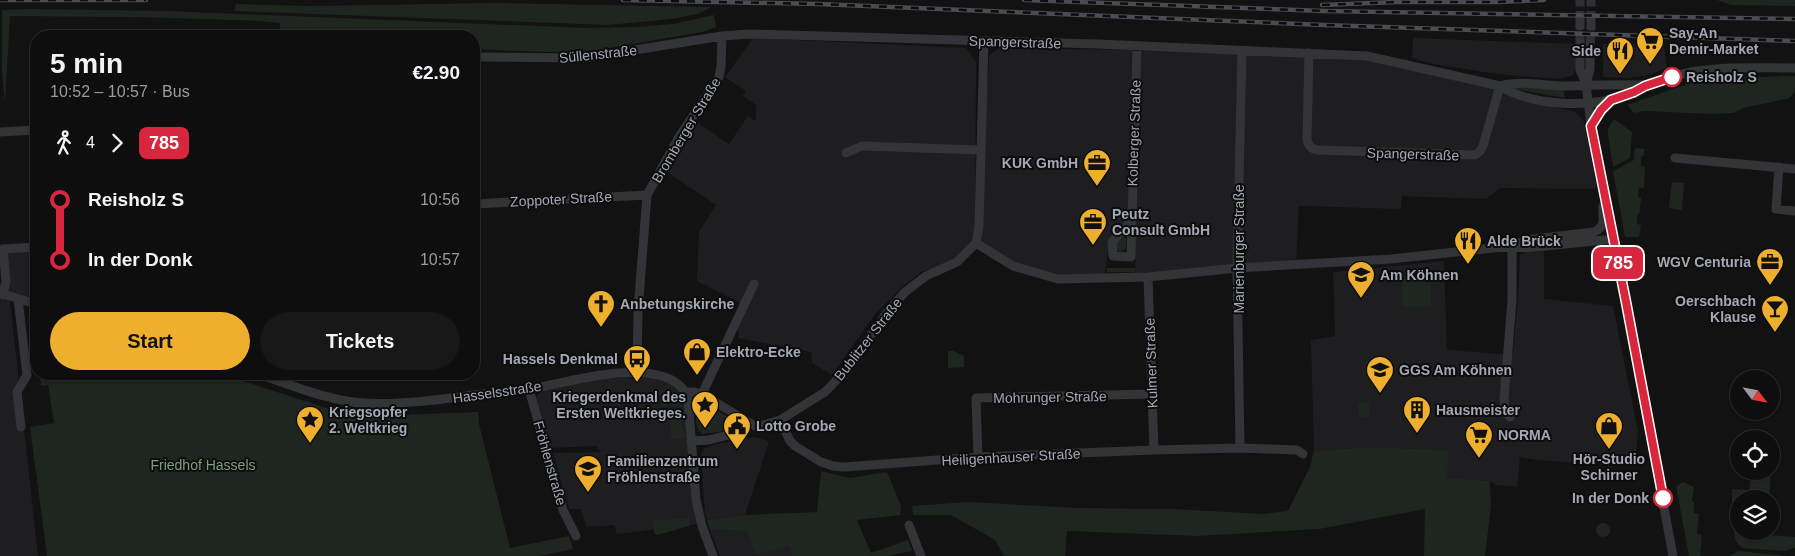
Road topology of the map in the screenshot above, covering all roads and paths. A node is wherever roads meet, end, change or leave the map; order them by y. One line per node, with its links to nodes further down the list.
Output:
1 (722, 36): 2 (street, Spangerstraße); 8 (street, Süllenstraße); 23 (street, Bromberger Straße)
2 (984, 41): 5 (street, Spangerstraße); 18 (street)
3 (1580, 43): 10 (street)
4 (1590, 44): 10 (street)
5 (1136, 46): 6 (street, Spangerstraße); 27 (street, Kolberger Straße)
6 (1242, 51): 7 (street, Spangerstraße); 32 (street, Marienburger Straße)
7 (1309, 53): 11 (street, Spangerstraße); 11 (street, Spangerstraße)
8 (480, 57)
9 (1795, 68): 12 (street)
10 (1586, 84): 11 (street, Spangerstraße); 12 (street, Spangerstraße); 14 (street)
11 (1500, 86): 14 (street, Spangerstraße)
12 (1645, 86): 13 (street, Spangerstraße)
13 (1611, 100): 14 (street, Spangerstraße); 15 (street)
14 (1588, 102): 15 (street)
15 (1591, 126): 24 (street)
16 (30, 130): 17 (street)
17 (0, 132)
18 (980, 150): 19 (street); 29 (street)
19 (846, 153)
20 (1675, 158): 21 (street)
21 (1779, 167): 22 (street); 26 (street)
22 (1795, 169)
23 (647, 195): 25 (street, Zoppoter Straße); 38 (street, Bromberger Straße)
24 (1606, 197): 28 (street); 30 (street)
25 (480, 204)
26 (1795, 211)
27 (1132, 220)
28 (1614, 239): 30 (street); 57 (street)
29 (976, 242): 33 (street); 46 (street, Bublitzer Straße)
30 (1512, 246): 32 (street); 44 (street)
31 (30, 247): 35 (street)
32 (1237, 268): 33 (street); 49 (street, Marienburger Straße)
33 (1148, 277): 43 (street, Kulmer Straße)
34 (754, 284): 42 (street)
35 (2, 294): 36 (street)
36 (18, 299): 37 (street); 47 (street)
37 (30, 302)
38 (637, 373): 40 (street, Hasselsstraße); 41 (street, Hasselsstraße)
39 (285, 380): 40 (street, Hasselsstraße)
40 (529, 389): 54 (street, Fröhlenstraße)
41 (686, 392): 42 (street); 48 (street)
42 (702, 394): 45 (street)
43 (1152, 394): 50 (street, Kulmer Straße); 52 (street, Mohrunger Straße)
44 (1510, 417)
45 (742, 419): 46 (street); 48 (street)
46 (780, 420): 52 (street, Heiligenhauser Straße)
47 (21, 427)
48 (691, 441): 55 (street)
49 (1240, 448): 50 (street, Heiligenhauser Straße); 51 (street, Heiligenhauser Straße)
50 (1154, 450): 52 (street, Heiligenhauser Straße)
51 (1304, 454)
52 (978, 457)
53 (909, 525): 56 (street)
54 (576, 536)
55 (713, 556)
56 (921, 556)
57 (1674, 556)

